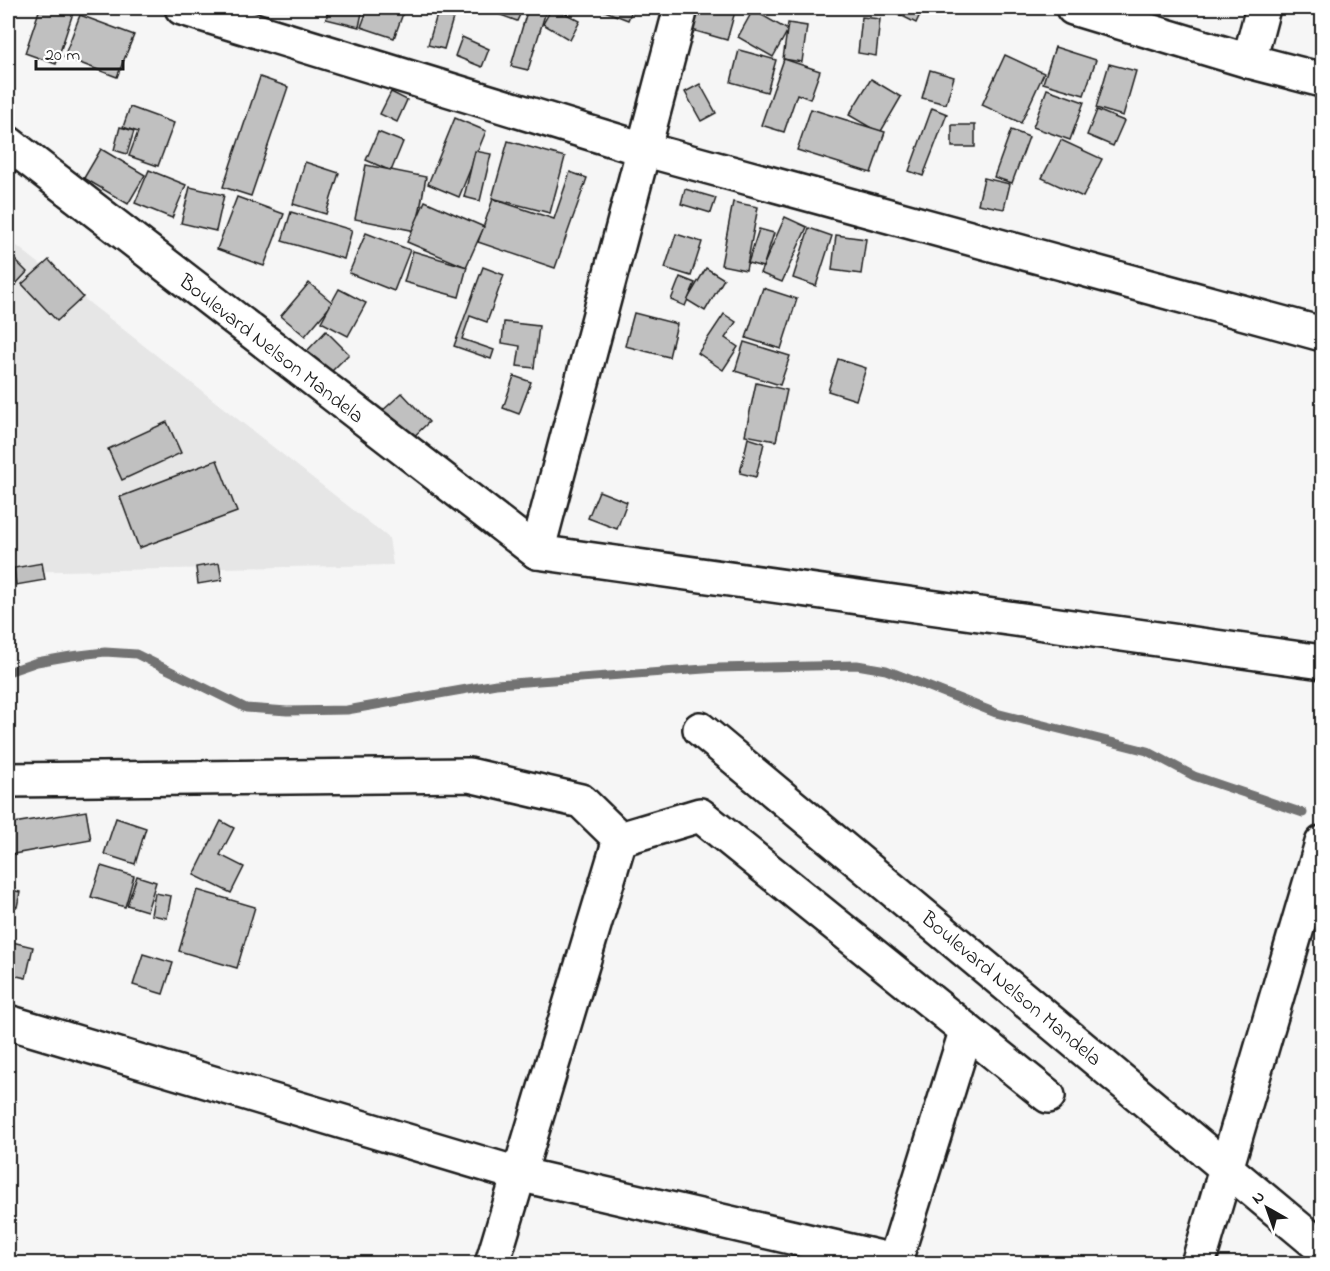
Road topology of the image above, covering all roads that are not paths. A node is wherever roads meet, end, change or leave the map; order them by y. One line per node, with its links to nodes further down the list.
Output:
1 (182, 8): 8 (street)
2 (681, 8): 8 (street)
3 (1073, 8): 5 (street)
4 (1263, 8): 5 (street)
5 (1249, 61): 6 (street)
6 (1323, 80)
7 (8, 143): 10 (street, Boulevard Nelson Mandela)
8 (643, 149): 9 (street); 10 (street)
9 (1323, 334)
10 (537, 552): 11 (street)
11 (1323, 662)
12 (700, 729): 20 (street, Boulevard Nelson Mandela)
13 (8, 780): 14 (street)
14 (620, 839): 18 (street); 21 (street)
15 (1323, 843): 16 (street)
16 (1316, 893): 20 (street)
17 (8, 1023): 21 (street)
18 (966, 1032): 19 (street); 23 (street)
19 (1048, 1096)
20 (1227, 1166): 22 (street, Boulevard Nelson Mandela); 25 (street)
21 (518, 1174): 23 (street); 24 (street)
22 (1323, 1248)
23 (894, 1262)
24 (492, 1263)
25 (1198, 1263)

